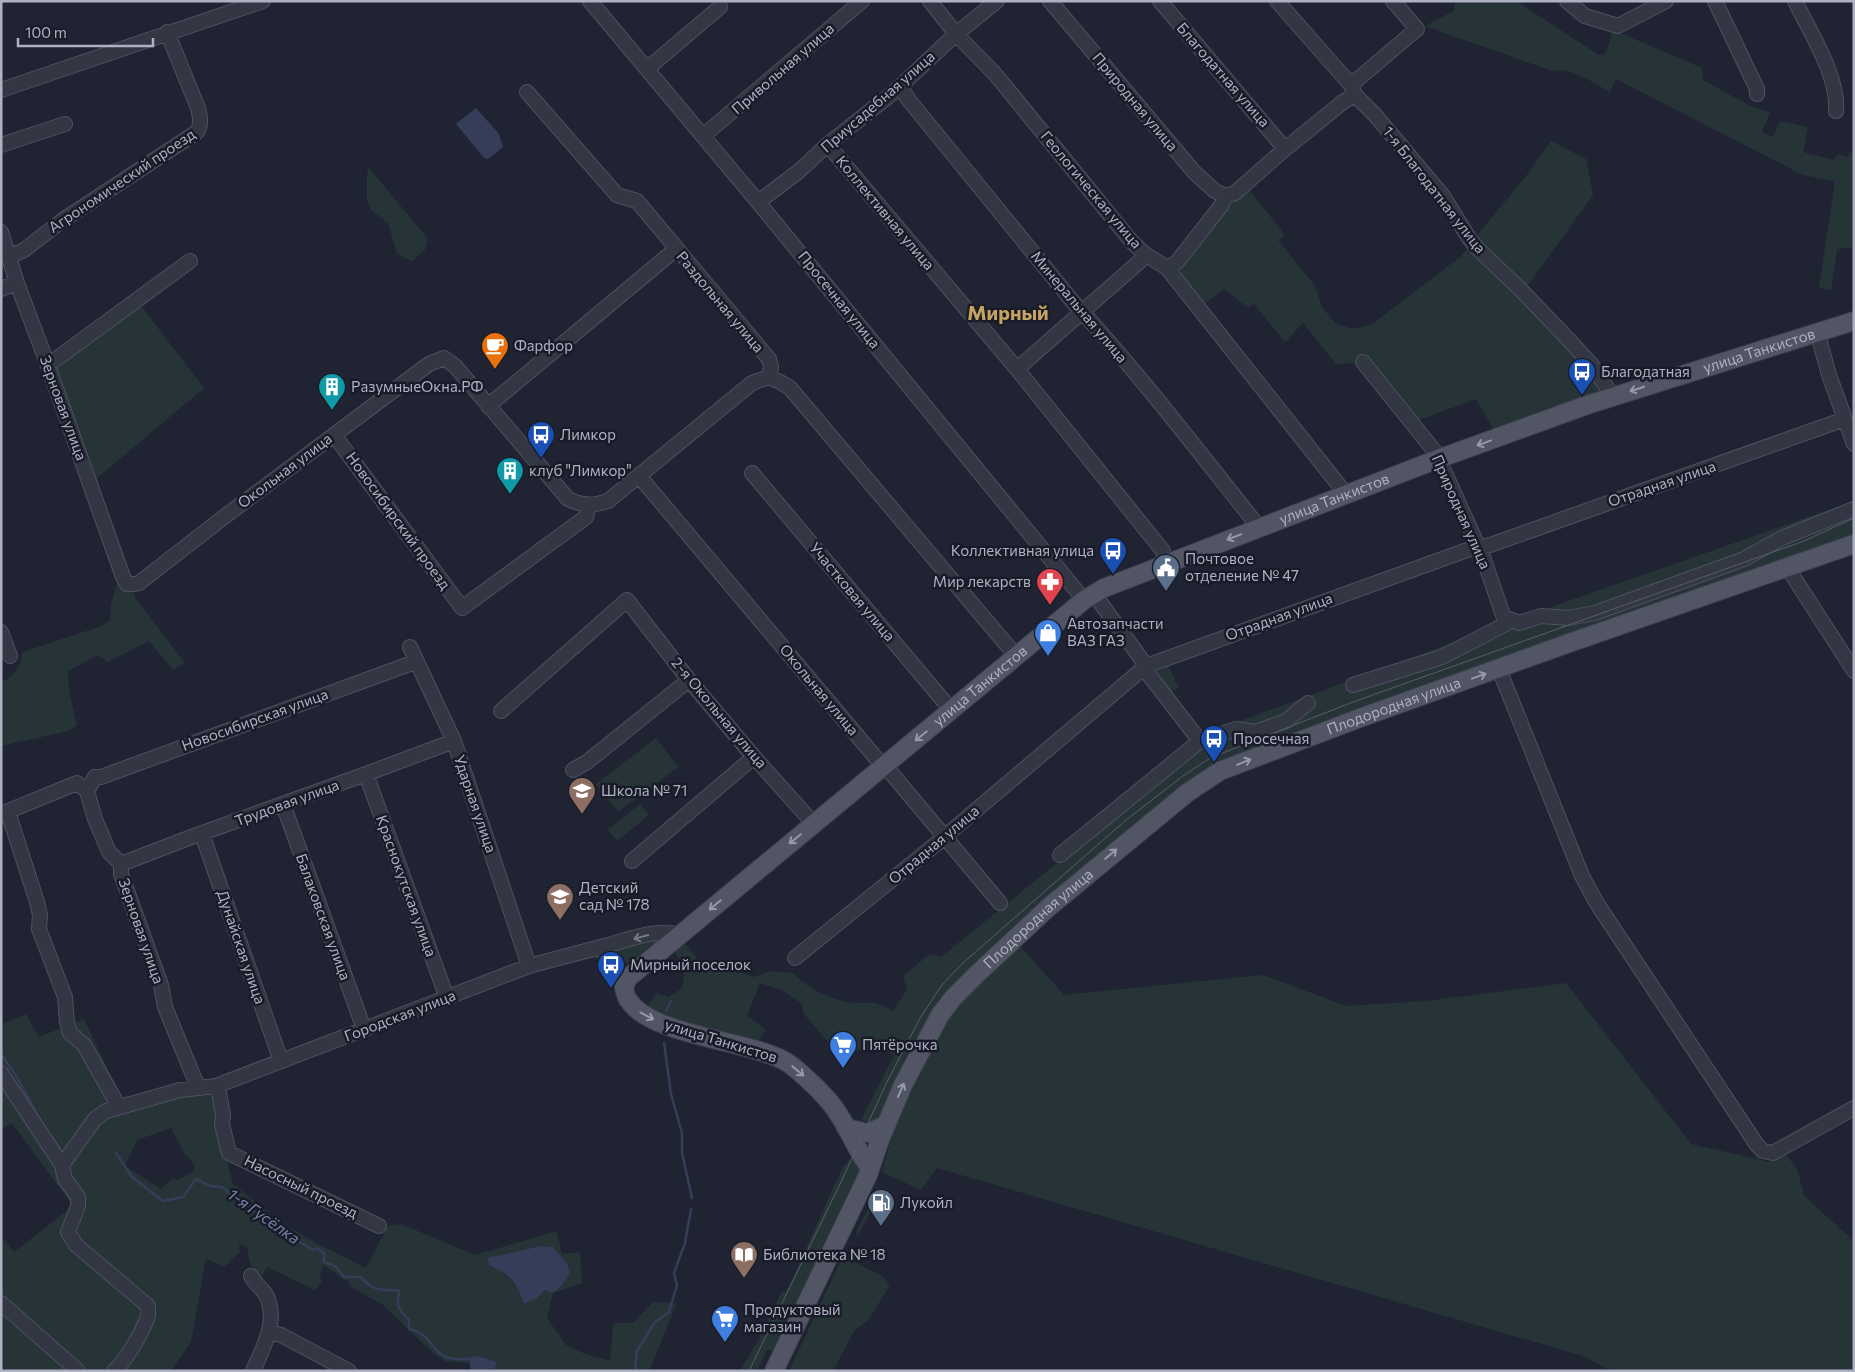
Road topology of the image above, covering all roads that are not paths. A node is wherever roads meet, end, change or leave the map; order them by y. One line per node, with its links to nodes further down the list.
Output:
1 (263, 1): 15 (street)
2 (590, 1): 17 (street, Просечная улица)
3 (862, 1): 25 (street, Привольная улица)
4 (930, 1): 16 (street, Геологическая улица)
5 (998, 1): 16 (street, Приусадебная улица)
6 (1050, 1): 29 (street, Природная улица)
7 (1160, 1): 28 (street, Благодатная улица)
8 (1278, 1): 20 (street, 1-я Благодатная улица)
9 (1393, 1): 20 (street)
10 (1567, 1): 11 (street)
11 (1666, 1)
12 (1715, 1): 22 (street)
13 (1795, 1): 23 (street)
14 (720, 7): 17 (street)
15 (167, 32): 19 (street); 34 (street, Агрономический проезд)
16 (956, 34): 18 (street, Приусадебная улица); 33 (street, Геологическая улица)
17 (648, 70): 25 (street, Просечная улица)
18 (900, 86): 27 (street, Приусадебная улица); 39 (street, Минеральная улица)
19 (1, 90)
20 (1353, 90): 28 (street); 46 (street, 1-я Благодатная улица)
21 (527, 92): 32 (street, Раздольная улица)
22 (1757, 94)
23 (1836, 111)
24 (65, 124): 26 (street)
25 (703, 136): 30 (street, Просечная улица)
26 (1, 144)
27 (827, 145): 30 (street, Приусадебная улица); 44 (street, Коллективная улица)
28 (1285, 149): 29 (street)
29 (1225, 196): 36 (street)
30 (758, 202): 63 (street, Просечная улица)
31 (1, 232): 34 (street, Зерновая улица)
32 (676, 249): 45 (street, Раздольная улица); 47 (street)
33 (1145, 254): 36 (street, Геологическая улица); 39 (street)
34 (9, 258): 37 (street, Зерновая улица)
35 (190, 261): 42 (street)
36 (1167, 268): 54 (street, Геологическая улица)
37 (17, 283): 38 (street); 42 (street, Зерновая улица)
38 (1, 289)
39 (1083, 312): 44 (street); 57 (street, Минеральная улица)
40 (1854, 321): 41 (main road, улица Танкистов)
41 (1817, 331): 46 (main road, улица Танкистов, one-way to 46); 48 (street)
42 (47, 362): 62 (street, Зерновая улица)
43 (1363, 362): 51 (street, Природная улица)
44 (1017, 369): 60 (street, Коллективная улица)
45 (769, 377): 53 (street); 68 (street)
46 (1611, 398): 51 (main road, улица Танкистов, one-way to 51)
47 (488, 406): 49 (street, Окольная улица); 55 (street)
48 (1844, 419): 50 (street); 59 (street, Отрадная улица)
49 (334, 435): 55 (street, Новосибирский проезд); 62 (street, Окольная улица)
50 (1854, 444)
51 (1438, 459): 54 (main road, улица Танкистов); 59 (street, Природная улица)
52 (752, 473): 77 (street, Участковая улица)
53 (639, 476): 55 (street); 81 (street, Окольная улица)
54 (1344, 496): 57 (main road, улица Танкистов)
55 (589, 505)
56 (1854, 509): 64 (street)
57 (1256, 529): 60 (main road, улица Танкистов, one-way to 60)
58 (1854, 544): 61 (main road, Плодородная улица)
59 (1478, 548): 64 (street, Природная улица); 70 (street, Отрадная улица)
60 (1166, 563): 63 (main road, улица Танкистов)
61 (1787, 567): 71 (main road, Плодородная улица); 72 (street)
62 (128, 584)
63 (1089, 597): 68 (main road, улица Танкистов); 70 (street, Просечная улица)
64 (1505, 620): 74 (street)
65 (1, 632): 67 (street)
66 (410, 647): 69 (street, Ударная улица)
67 (10, 656)
68 (1016, 657): 77 (main road, улица Танкистов)
69 (415, 662): 78 (street, Ударная улица); 84 (street, Новосибирская улица)
70 (1146, 666): 79 (street, Просечная улица); 89 (street, Отрадная улица)
71 (1499, 669): 106 (street); 107 (main road, Плодородная улица, one-way to 71)
72 (1854, 671)
73 (690, 680): 76 (street, 2-я Окольная улица); 80 (street, 2-я Окольная улица); 82 (street)
74 (1353, 684)
75 (1308, 703): 79 (street)
76 (501, 711)
77 (952, 711): 81 (main road, улица Танкистов, one-way to 81)
78 (454, 740): 83 (street, Трудовая улица); 97 (street, Ударная улица)
79 (1200, 741): 90 (street)
80 (754, 756): 87 (street, 2-я Окольная улица); 91 (street)
81 (884, 766): 87 (main road, улица Танкистов); 89 (street, Окольная улица)
82 (573, 770)
83 (366, 774): 85 (street, Трудовая улица); 99 (street, Краснокутская улица)
84 (87, 792): 86 (street); 92 (street, Зерновая улица)
85 (282, 804): 88 (street, Трудовая улица); 100 (street, Балаковская улица)
86 (4, 813): 105 (street)
87 (814, 824): 94 (main road, улица Танкистов, one-way to 94)
88 (202, 834): 92 (street, Трудовая улица); 101 (street, Дунайская улица)
89 (943, 836): 93 (street, Окольная улица); 96 (street, Отрадная улица)
90 (1060, 855)
91 (632, 861)
92 (121, 864): 104 (street, Зерновая улица)
93 (1000, 902)
94 (680, 934): 95 (street, Городская улица, one-way to 95); 98 (main road, улица Танкистов)
95 (602, 947): 97 (street, Городская улица); 98 (street)
96 (795, 958)
97 (529, 966): 99 (street, Городская улица)
98 (626, 983): 108 (main road, улица Танкистов, one-way to 108)
99 (447, 998): 100 (street, Городская улица)
100 (364, 1030): 101 (street, Городская улица)
101 (281, 1061): 103 (street, Городская улица)
102 (1, 1073): 109 (street)
103 (216, 1086): 104 (street, Городская улица); 111 (street, Насосный проезд)
104 (200, 1088): 105 (street, Городская улица)
105 (119, 1107): 109 (street, Городская улица)
106 (1854, 1108)
107 (886, 1125): 108 (main road); 110 (main road, Плодородная улица)
108 (846, 1128): 110 (main road, улица Танкистов)
109 (62, 1165): 116 (street)
110 (870, 1168): 119 (main road, Плодородная улица)
111 (379, 1226)
112 (251, 1276): 114 (street)
113 (1, 1303): 115 (street)
114 (270, 1332): 117 (street); 118 (street)
115 (78, 1371)
116 (114, 1371)
117 (253, 1371)
118 (349, 1371)
119 (774, 1371)

